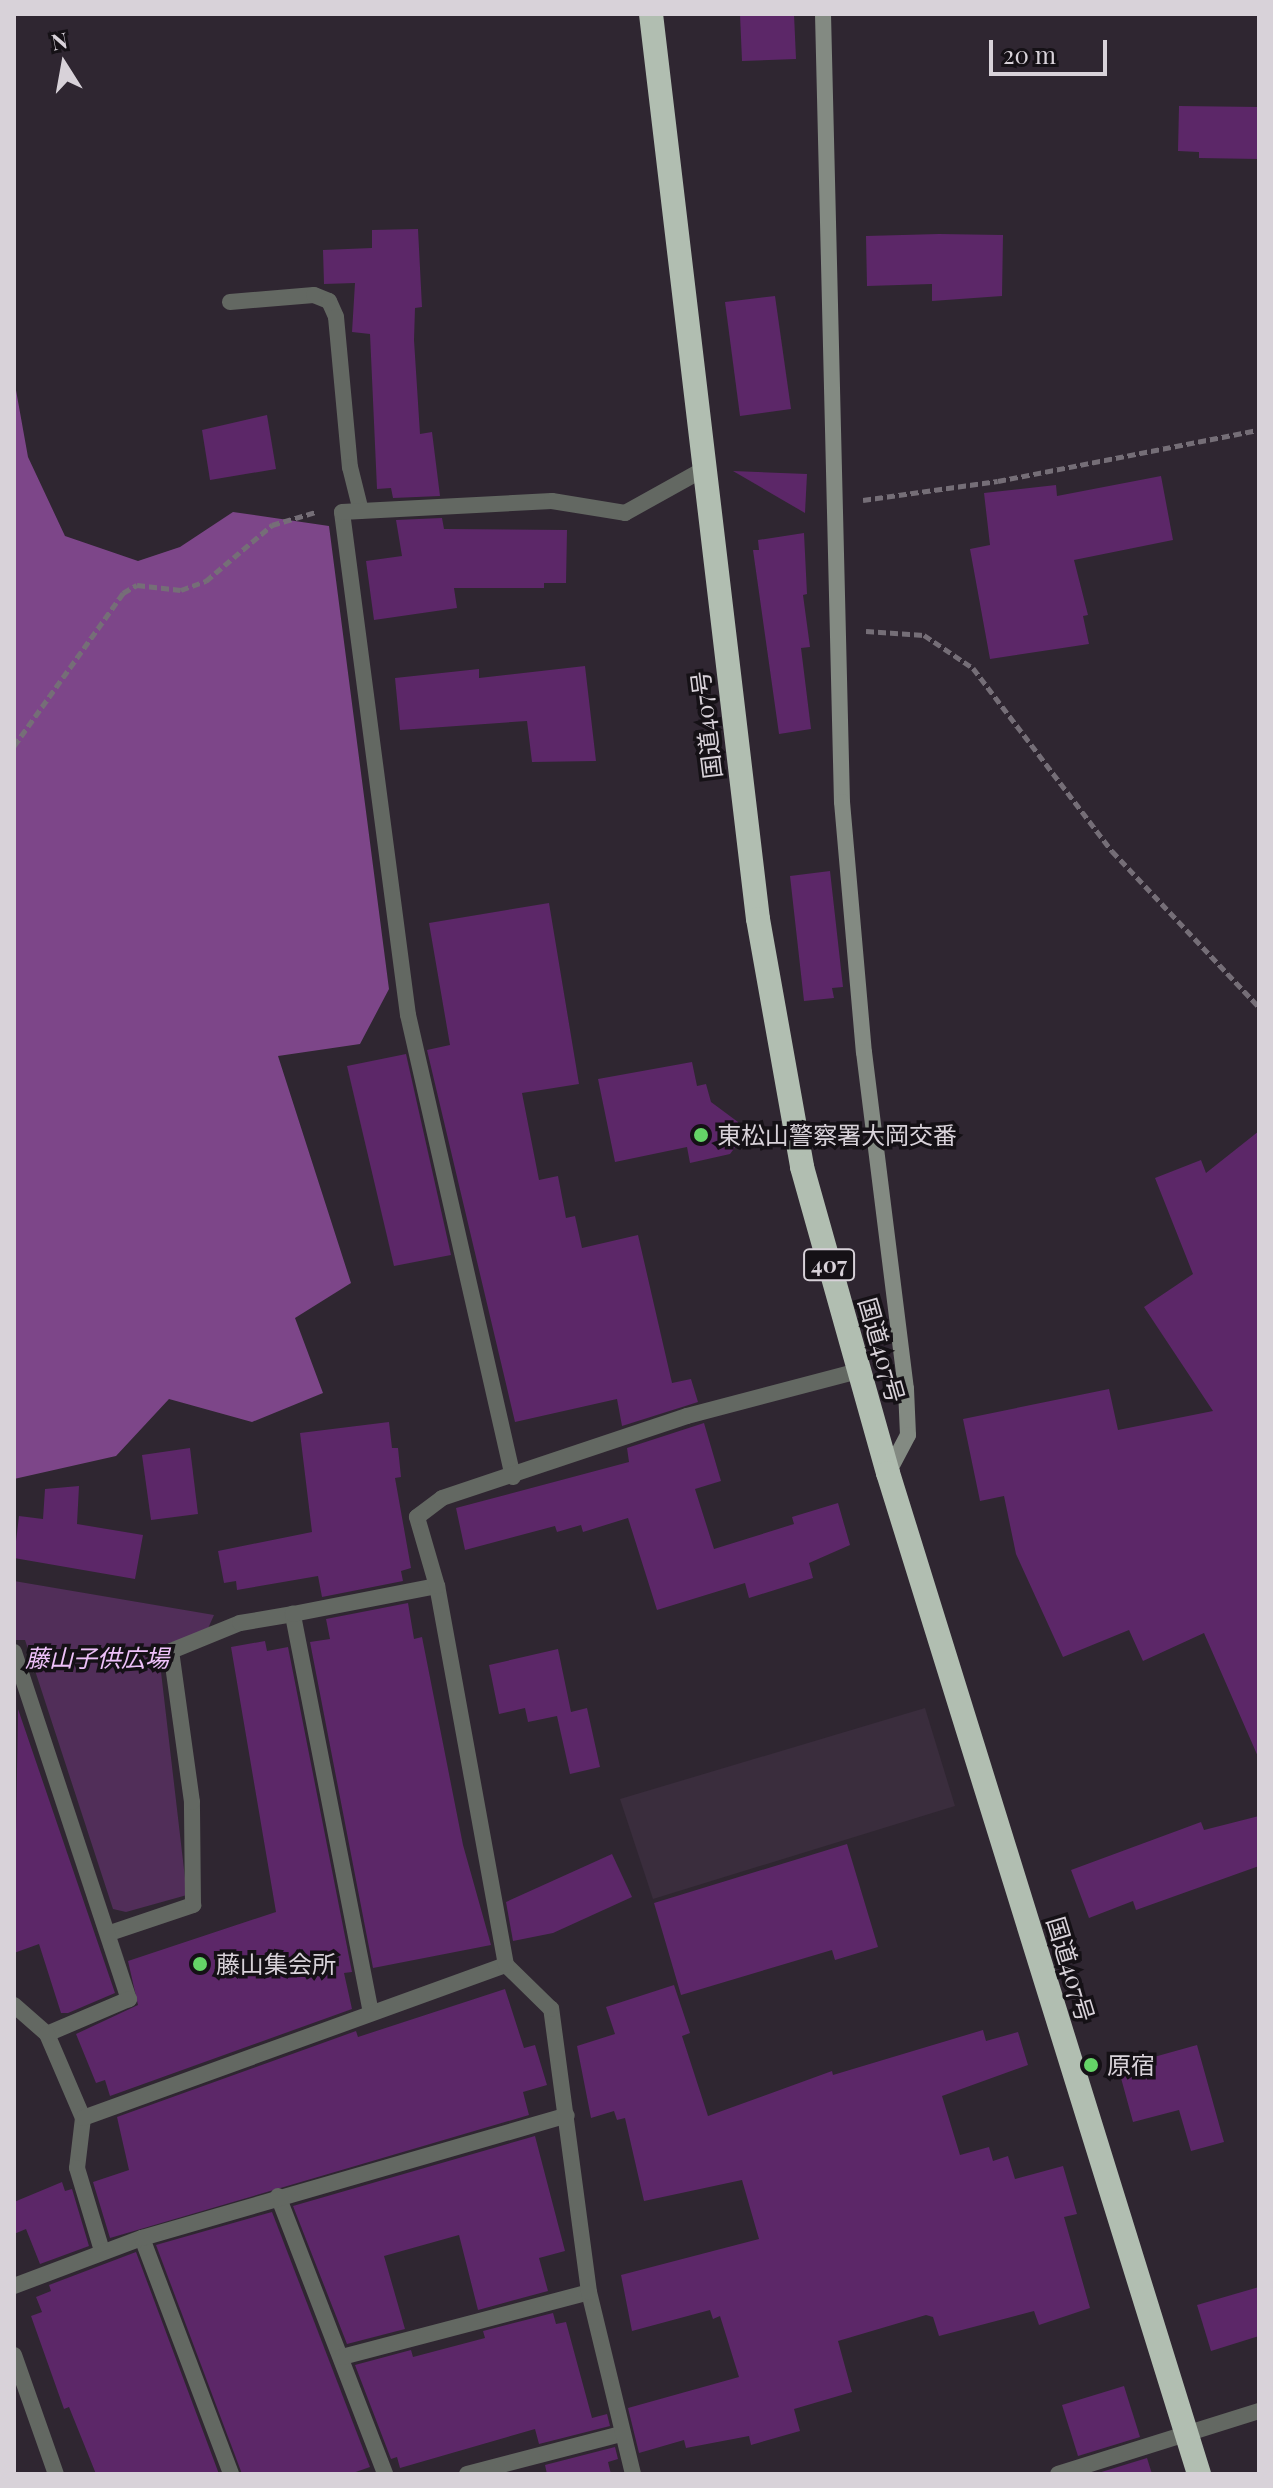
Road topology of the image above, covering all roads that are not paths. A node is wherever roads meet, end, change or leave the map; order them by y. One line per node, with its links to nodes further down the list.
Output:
1 (651, 14): 4 (highway, 国道407号 / 407)
2 (823, 14): 7 (street)
3 (230, 302): 5 (street)
4 (704, 469): 5 (street); 6 (highway, 国道407号 / 407)
5 (361, 511): 8 (street)
6 (858, 1371): 7 (highway, 国道407号 / 407); 8 (street)
7 (888, 1473): 27 (highway, 国道407号 / 407)
8 (513, 1477): 9 (street)
9 (437, 1586): 10 (street); 13 (street)
10 (293, 1614): 12 (street); 15 (street)
11 (14, 1652): 12 (street)
12 (110, 1933): 16 (street)
13 (506, 1965): 15 (street); 17 (street)
14 (14, 2005): 16 (street)
15 (371, 2013): 18 (street)
16 (47, 2034): 18 (street)
17 (567, 2115): 19 (street); 23 (street)
18 (83, 2118): 21 (street)
19 (278, 2196): 20 (street); 25 (street)
20 (142, 2238): 21 (street); 30 (street)
21 (102, 2251): 22 (street)
22 (14, 2286)
23 (589, 2292): 25 (street); 28 (street)
24 (14, 2355): 29 (street)
25 (342, 2357): 31 (street)
26 (1259, 2411): 27 (street)
27 (1186, 2432): 34 (street); 35 (highway, 国道407号 / 407)
28 (621, 2434): 32 (street); 33 (street)
29 (56, 2474)
30 (231, 2474)
31 (385, 2474)
32 (467, 2474)
33 (633, 2474)
34 (1058, 2474)
35 (1199, 2474)

